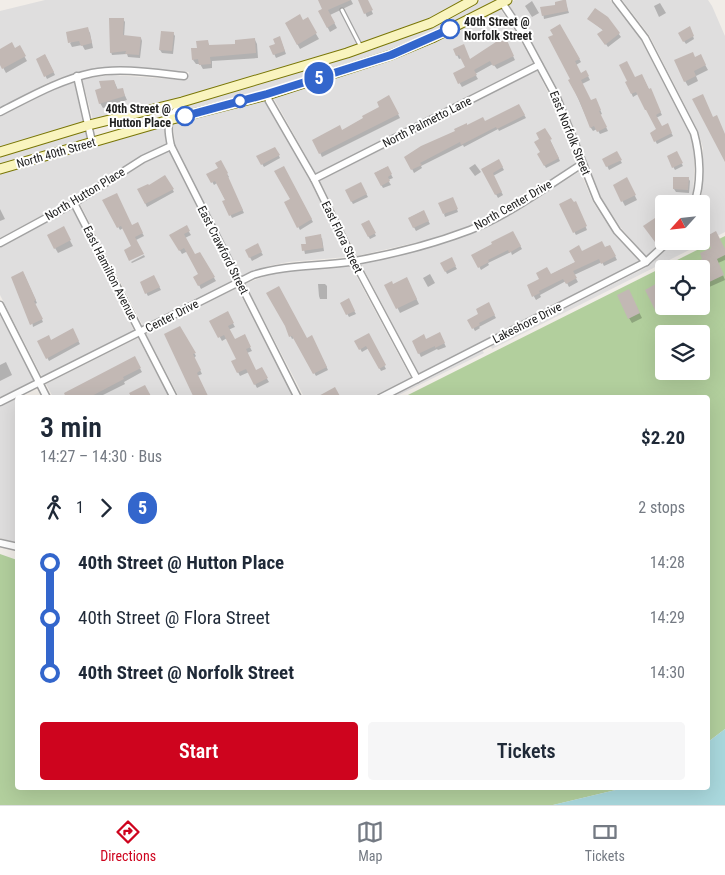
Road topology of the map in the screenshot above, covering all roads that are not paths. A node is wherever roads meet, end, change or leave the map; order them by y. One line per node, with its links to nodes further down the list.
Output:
1 (473, 0): 5 (main road, North 40th Street)
2 (616, 0): 20 (street)
3 (503, 1): 6 (street, East Norfolk Street); 9 (main road, North 40th Street)
4 (342, 10): 5 (lane)
5 (361, 48): 10 (main road, North 40th Street)
6 (539, 64): 17 (street, East Norfolk Street); 19 (street, North Palmetto Lane)
7 (77, 76): 8 (street); 11 (street); 13 (street)
8 (184, 76)
9 (267, 94): 12 (main road, North 40th Street); 19 (street, East Flora Street)
10 (182, 102): 12 (street); 13 (main road, North 40th Street)
11 (0, 112)
12 (168, 120): 14 (main road, North 40th Street); 15 (street, East Crawford Street)
13 (89, 125): 14 (street); 16 (main road, North 40th Street)
14 (92, 142): 18 (main road, North 40th Street)
15 (171, 146): 21 (street, North Hutton Place); 26 (street, East Crawford Street)
16 (0, 152)
17 (582, 164): 24 (street, North Center Drive); 25 (street, East Norfolk Street)
18 (0, 169)
19 (314, 179): 24 (street, East Flora Street)
20 (698, 195)
21 (74, 203): 22 (street, North Hutton Place); 28 (street, East Hamilton Avenue)
22 (0, 243)
23 (659, 250): 25 (street, Lakeshore Drive)
24 (354, 261): 26 (street, Center Drive); 29 (street, East Flora Street)
25 (646, 262): 29 (street, Lakeshore Drive)
26 (239, 282): 28 (street, Center Drive); 33 (street, East Crawford Street)
27 (0, 305): 30 (street)
28 (140, 332): 30 (street, Center Drive); 32 (street, East Hamilton Avenue)
29 (416, 380): 34 (street, Lakeshore Drive)
30 (40, 383): 31 (street); 35 (street, Center Drive)
31 (46, 395)
32 (172, 395)
33 (296, 395)
34 (386, 395)
35 (0, 402)
36 (0, 543): 37 (street)
37 (15, 546)

